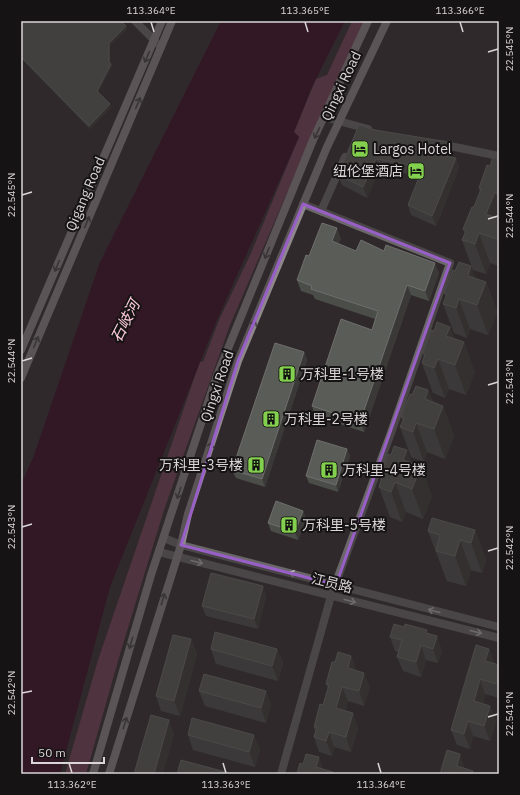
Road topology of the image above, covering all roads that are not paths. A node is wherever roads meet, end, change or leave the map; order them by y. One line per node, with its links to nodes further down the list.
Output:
1 (135, 21): 6 (street)
2 (162, 21): 6 (main road, Qigang Road)
3 (172, 21): 7 (main road, Qigang Road)
4 (368, 21): 8 (main road, Qingxi Road)
5 (387, 21): 9 (main road, Qingxi Road)
6 (154, 40): 7 (street); 16 (main road, Qigang Road, one-way to 16)
7 (161, 47): 17 (main road, Qigang Road, one-way to 7)
8 (324, 117): 9 (street); 18 (main road, Qingxi Road, one-way to 18)
9 (339, 122): 10 (street); 14 (main road, Qingxi Road)
10 (374, 131)
11 (435, 143): 12 (street)
12 (499, 156)
13 (345, 157): 15 (street)
14 (303, 204): 15 (street); 19 (main road, Qingxi Road, one-way to 14)
15 (321, 211): 22 (street)
16 (21, 350)
17 (21, 378)
18 (164, 538): 19 (street, 江员路); 20 (main road, Qingxi Road)
19 (181, 545): 21 (main road, Qingxi Road); 22 (street, 江员路, one-way to 19)
20 (159, 552): 21 (street, 江员路); 26 (main road, Qingxi Road, one-way to 26)
21 (176, 557): 23 (street, 江员路, one-way to 23); 27 (main road, Qingxi Road, one-way to 21)
22 (336, 585): 23 (street); 24 (street, 江员路, one-way to 22)
23 (331, 596): 25 (street, 江员路, one-way to 25); 28 (street)
24 (499, 627)
25 (499, 638)
26 (92, 774)
27 (109, 774)
28 (281, 774)

